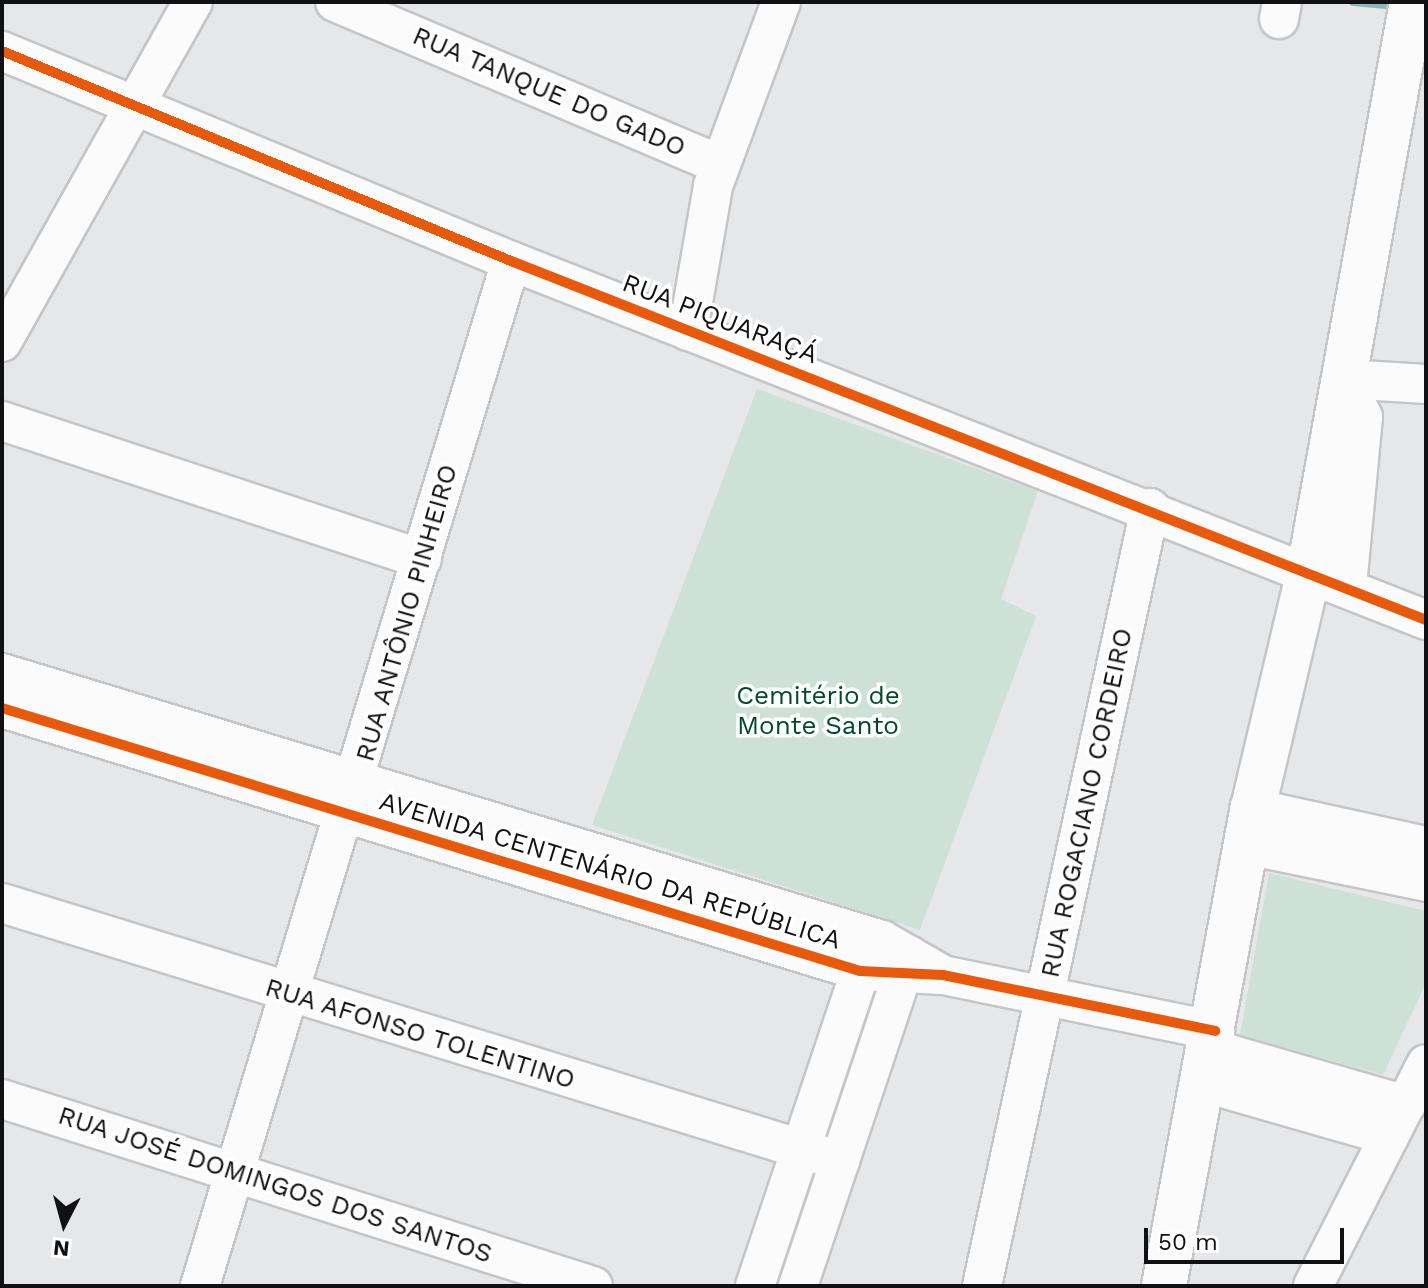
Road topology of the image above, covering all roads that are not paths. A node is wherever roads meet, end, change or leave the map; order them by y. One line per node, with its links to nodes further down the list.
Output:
1 (193, 2): 6 (street)
2 (335, 2): 7 (street, RUA TANQUE DO GADO)
3 (781, 2): 7 (street)
4 (1412, 2): 11 (main road)
5 (2, 51): 6 (street, RUA PIQUARAÇÁ)
6 (136, 107): 8 (street, RUA PIQUARAÇÁ); 10 (street)
7 (719, 164): 9 (street)
8 (511, 261): 9 (street, RUA PIQUARAÇÁ); 15 (street, RUA ANTÔNIO PINHEIRO)
9 (688, 331): 14 (street, RUA PIQUARAÇÁ)
10 (2, 342)
11 (1345, 379): 12 (street); 16 (main road)
12 (1426, 384)
13 (2, 421): 15 (street)
14 (1150, 508): 16 (street, RUA PIQUARAÇÁ); 29 (street, RUA ROGACIANO CORDEIRO)
15 (422, 559): 21 (street, RUA ANTÔNIO PINHEIRO)
16 (1328, 578): 17 (street, RUA PIQUARAÇÁ); 22 (main road)
17 (1426, 620)
18 (2, 673): 19 (street, AVENIDA CENTENÁRIO DA REPÚBLICA)
19 (46, 704): 20 (street, AVENIDA CENTENÁRIO DA REPÚBLICA); 21 (street, AVENIDA CENTENÁRIO DA REPÚBLICA)
20 (2, 708)
21 (351, 800): 26 (street, AVENIDA CENTENÁRIO DA REPÚBLICA); 28 (street, RUA ANTÔNIO PINHEIRO)
22 (1250, 827): 23 (street); 24 (street); 30 (main road)
23 (1426, 846)
24 (1426, 882)
25 (2, 903): 28 (street, RUA AFONSO TOLENTINO)
26 (866, 954): 27 (street, AVENIDA CENTENÁRIO DA REPÚBLICA); 34 (street)
27 (906, 964): 29 (street, AVENIDA CENTENÁRIO DA REPÚBLICA); 35 (street)
28 (289, 995): 34 (street, RUA AFONSO TOLENTINO); 36 (street, RUA ANTÔNIO PINHEIRO)
29 (1046, 995): 30 (street, AVENIDA CENTENÁRIO DA REPÚBLICA); 41 (street, RUA ROGACIANO CORDEIRO)
30 (1211, 1054): 33 (street, AVENIDA CENTENÁRIO DA REPÚBLICA); 42 (main road)
31 (1426, 1064): 33 (street)
32 (2, 1099): 36 (street, RUA JOSÉ DOMINGOS DOS SANTOS)
33 (1398, 1120): 43 (street)
34 (801, 1148): 35 (street, RUA AFONSO TOLENTINO); 39 (street)
35 (840, 1161): 40 (street)
36 (234, 1173): 37 (street, RUA ANTÔNIO PINHEIRO); 38 (street, RUA JOSÉ DOMINGOS DOS SANTOS)
37 (200, 1286)
38 (593, 1286)
39 (755, 1286)
40 (798, 1286)
41 (982, 1286)
42 (1164, 1286)
43 (1313, 1286)

